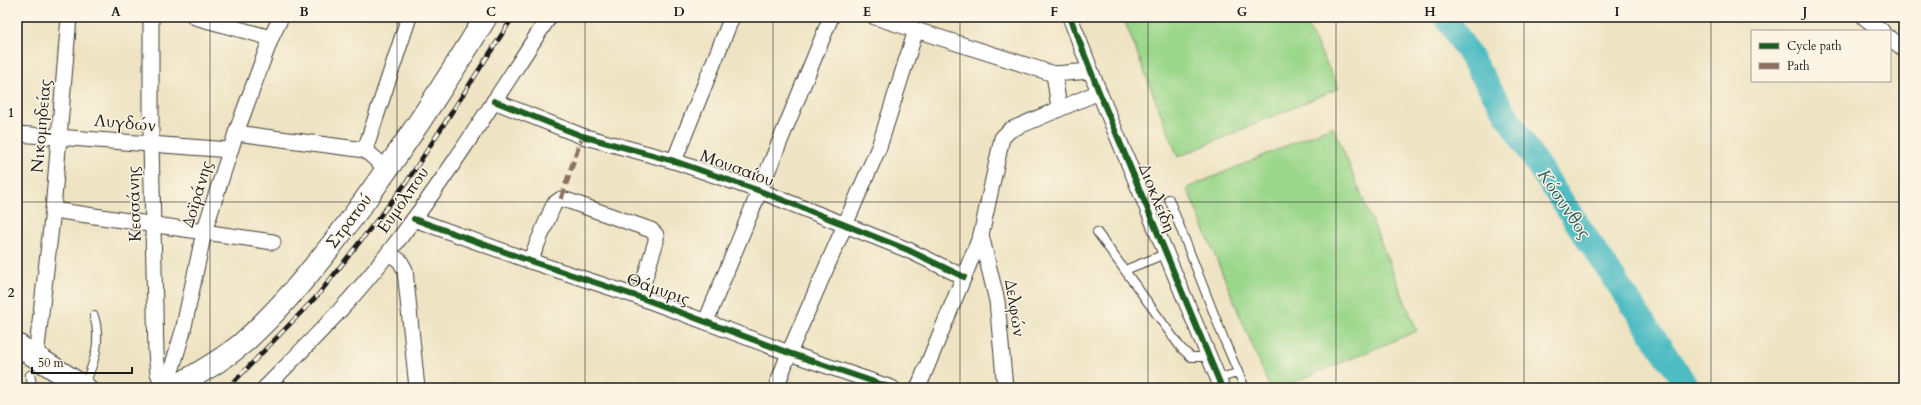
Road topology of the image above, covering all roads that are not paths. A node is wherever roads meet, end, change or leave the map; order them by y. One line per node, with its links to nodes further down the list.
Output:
1 (69, 17): 25 (street, Νικομηδείας)
2 (151, 17): 26 (street, Κεσσάνης)
3 (195, 17): 15 (street)
4 (281, 17): 15 (street, Δοϊράνης)
5 (409, 17): 28 (street)
6 (486, 17): 30 (main road, Στρατού)
7 (548, 17): 21 (street, Ευμόλπου)
8 (732, 17): 29 (street)
9 (832, 17): 31 (street)
10 (875, 17): 13 (street)
11 (1070, 17): 18 (street, Διοκλείδη)
12 (1864, 17): 14 (street)
13 (916, 30): 19 (street); 36 (street)
14 (1881, 30)
15 (271, 38): 23 (street, Δοϊράνης)
16 (1891, 39): 17 (street)
17 (1904, 49)
18 (1090, 71): 19 (street); 20 (street, Διοκλείδη)
19 (1054, 74): 22 (street)
20 (1099, 92): 22 (street); 42 (street, Διοκλείδη)
21 (494, 101): 29 (street, Μουσαίου); 34 (street, Ευμόλπου)
22 (1059, 108): 39 (street)
23 (236, 133): 27 (street, Δοϊράνης); 28 (street)
24 (17, 134): 25 (street, Λυγδών)
25 (60, 137): 26 (street, Λυγδών); 33 (street, Νικομηδείας)
26 (151, 144): 27 (street, Λυγδών); 35 (street, Κεσσάνης)
27 (230, 150): 37 (street, Δοϊράνης)
28 (365, 150): 30 (street)
29 (674, 161): 31 (street, Μουσαίου)
30 (387, 169): 58 (main road, Στρατού)
31 (760, 190): 36 (street, Μουσαίου); 48 (street)
32 (1169, 200): 53 (lane)
33 (53, 210): 35 (street); 52 (street, Νικομηδείας)
34 (414, 219): 41 (street, Ευμόλπου); 43 (street, Θάμυρις)
35 (154, 224): 37 (street); 57 (street, Κεσσάνης)
36 (845, 224): 45 (street, Μουσαίου); 50 (street)
37 (204, 232): 40 (street); 57 (street, Δοϊράνης)
38 (1097, 232): 44 (lane)
39 (982, 235): 45 (street); 66 (street, Δελφών)
40 (273, 242)
41 (389, 253): 59 (street, Ευμόλπου); 60 (street)
42 (1165, 254): 44 (lane); 51 (street, Διοκλείδη)
43 (530, 261): 46 (street, Θάμυρις); 46 (street)
44 (1125, 270): 51 (lane)
45 (964, 276): 65 (street)
46 (638, 297): 48 (street, Θάμυρις)
47 (94, 316): 55 (lane)
48 (706, 321): 50 (street, Θάμυρις)
49 (17, 345): 52 (main road)
50 (789, 353): 63 (street); 64 (street, Θάμυρις)
51 (1208, 357): 54 (street, Διοκλείδη)
52 (33, 366): 55 (main road); 56 (lane)
53 (1238, 373): 54 (lane); 67 (lane)
54 (1219, 383)
55 (84, 387)
56 (34, 388)
57 (165, 388)
58 (173, 388)
59 (265, 388)
60 (417, 388)
61 (480, 388): 62 (lane)
62 (484, 388)
63 (776, 388)
64 (892, 388)
65 (918, 388)
66 (1005, 388)
67 (1245, 388)

